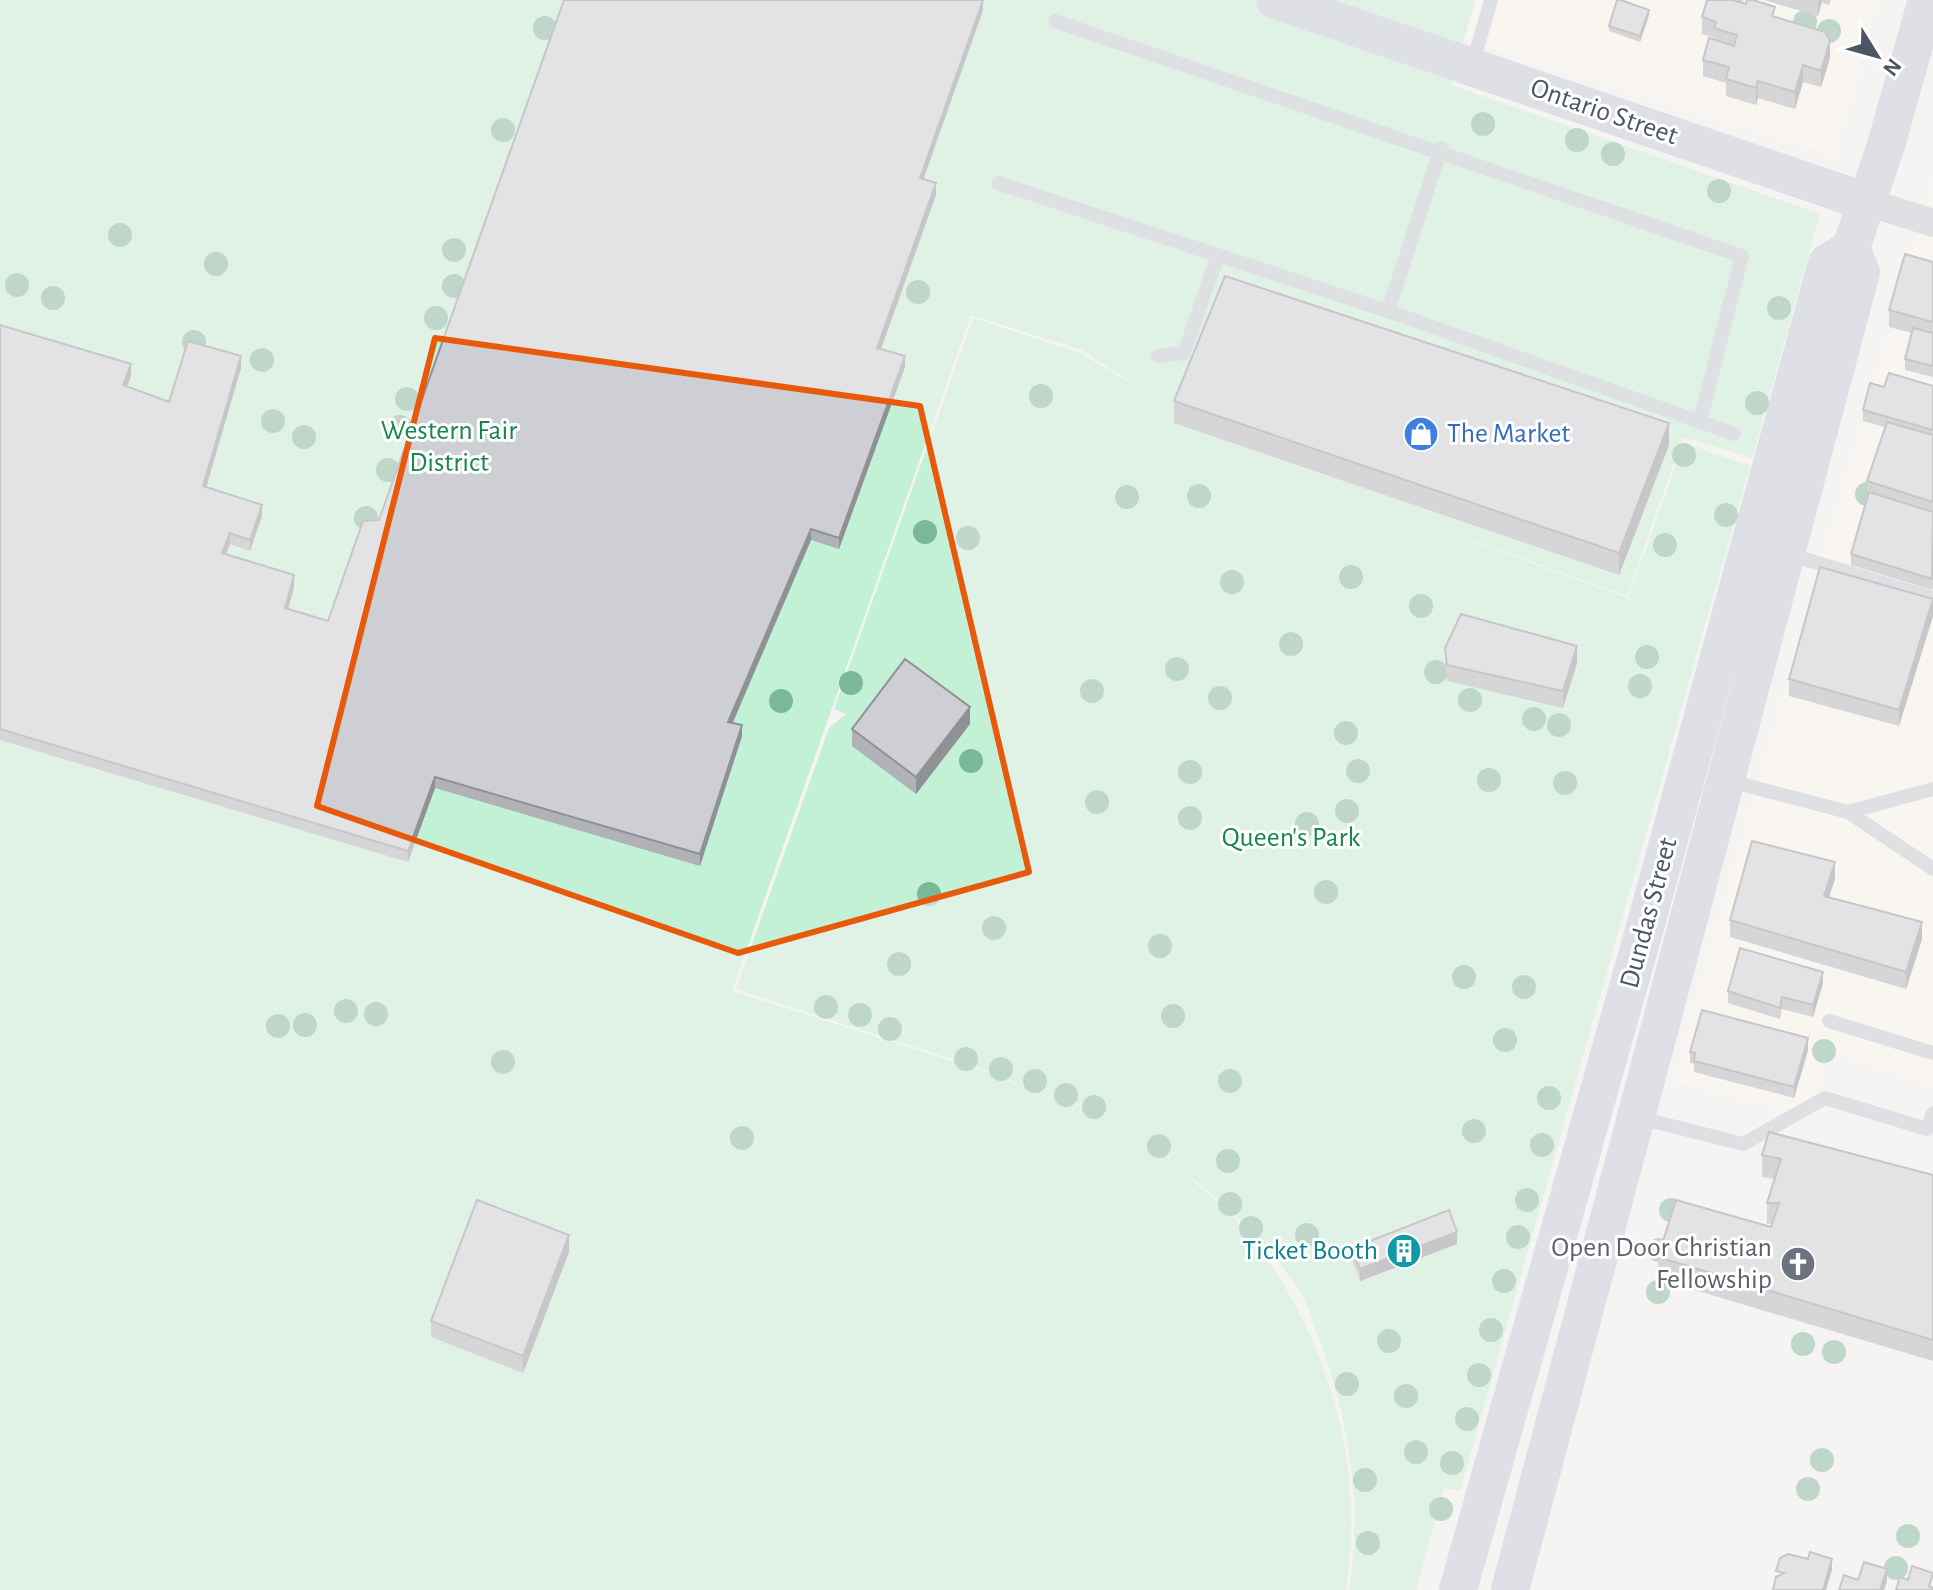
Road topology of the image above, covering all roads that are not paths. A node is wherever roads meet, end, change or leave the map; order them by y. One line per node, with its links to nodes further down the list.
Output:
1 (1275, 0): 5 (main road, Ontario Street)
2 (1491, 0): 5 (lane)
3 (1927, 0): 8 (main road, Dundas Street)
4 (1055, 21): 6 (lane)
5 (1472, 66): 8 (main road, Ontario Street)
6 (1440, 151): 12 (lane); 14 (lane)
7 (998, 183): 11 (lane)
8 (1867, 202): 9 (street, Ontario Street); 10 (main road, Dundas Street)
9 (1933, 223)
10 (1851, 248): 16 (main road, Dundas Street); 26 (main road, Dundas Street)
11 (1218, 255): 12 (lane); 13 (lane)
12 (1388, 311): 14 (lane)
13 (1158, 356)
14 (1700, 422): 15 (lane)
15 (1734, 434)
16 (1787, 554): 17 (lane); 18 (main road, Dundas Street)
17 (1933, 598)
18 (1725, 780): 20 (lane); 25 (main road, Dundas Street)
19 (1933, 789): 20 (lane)
20 (1848, 812): 21 (lane)
21 (1933, 869)
22 (1829, 1021): 23 (lane)
23 (1933, 1053)
24 (1933, 1113): 25 (lane)
25 (1636, 1117): 27 (main road, Dundas Street)
26 (1458, 1590)
27 (1510, 1590)

